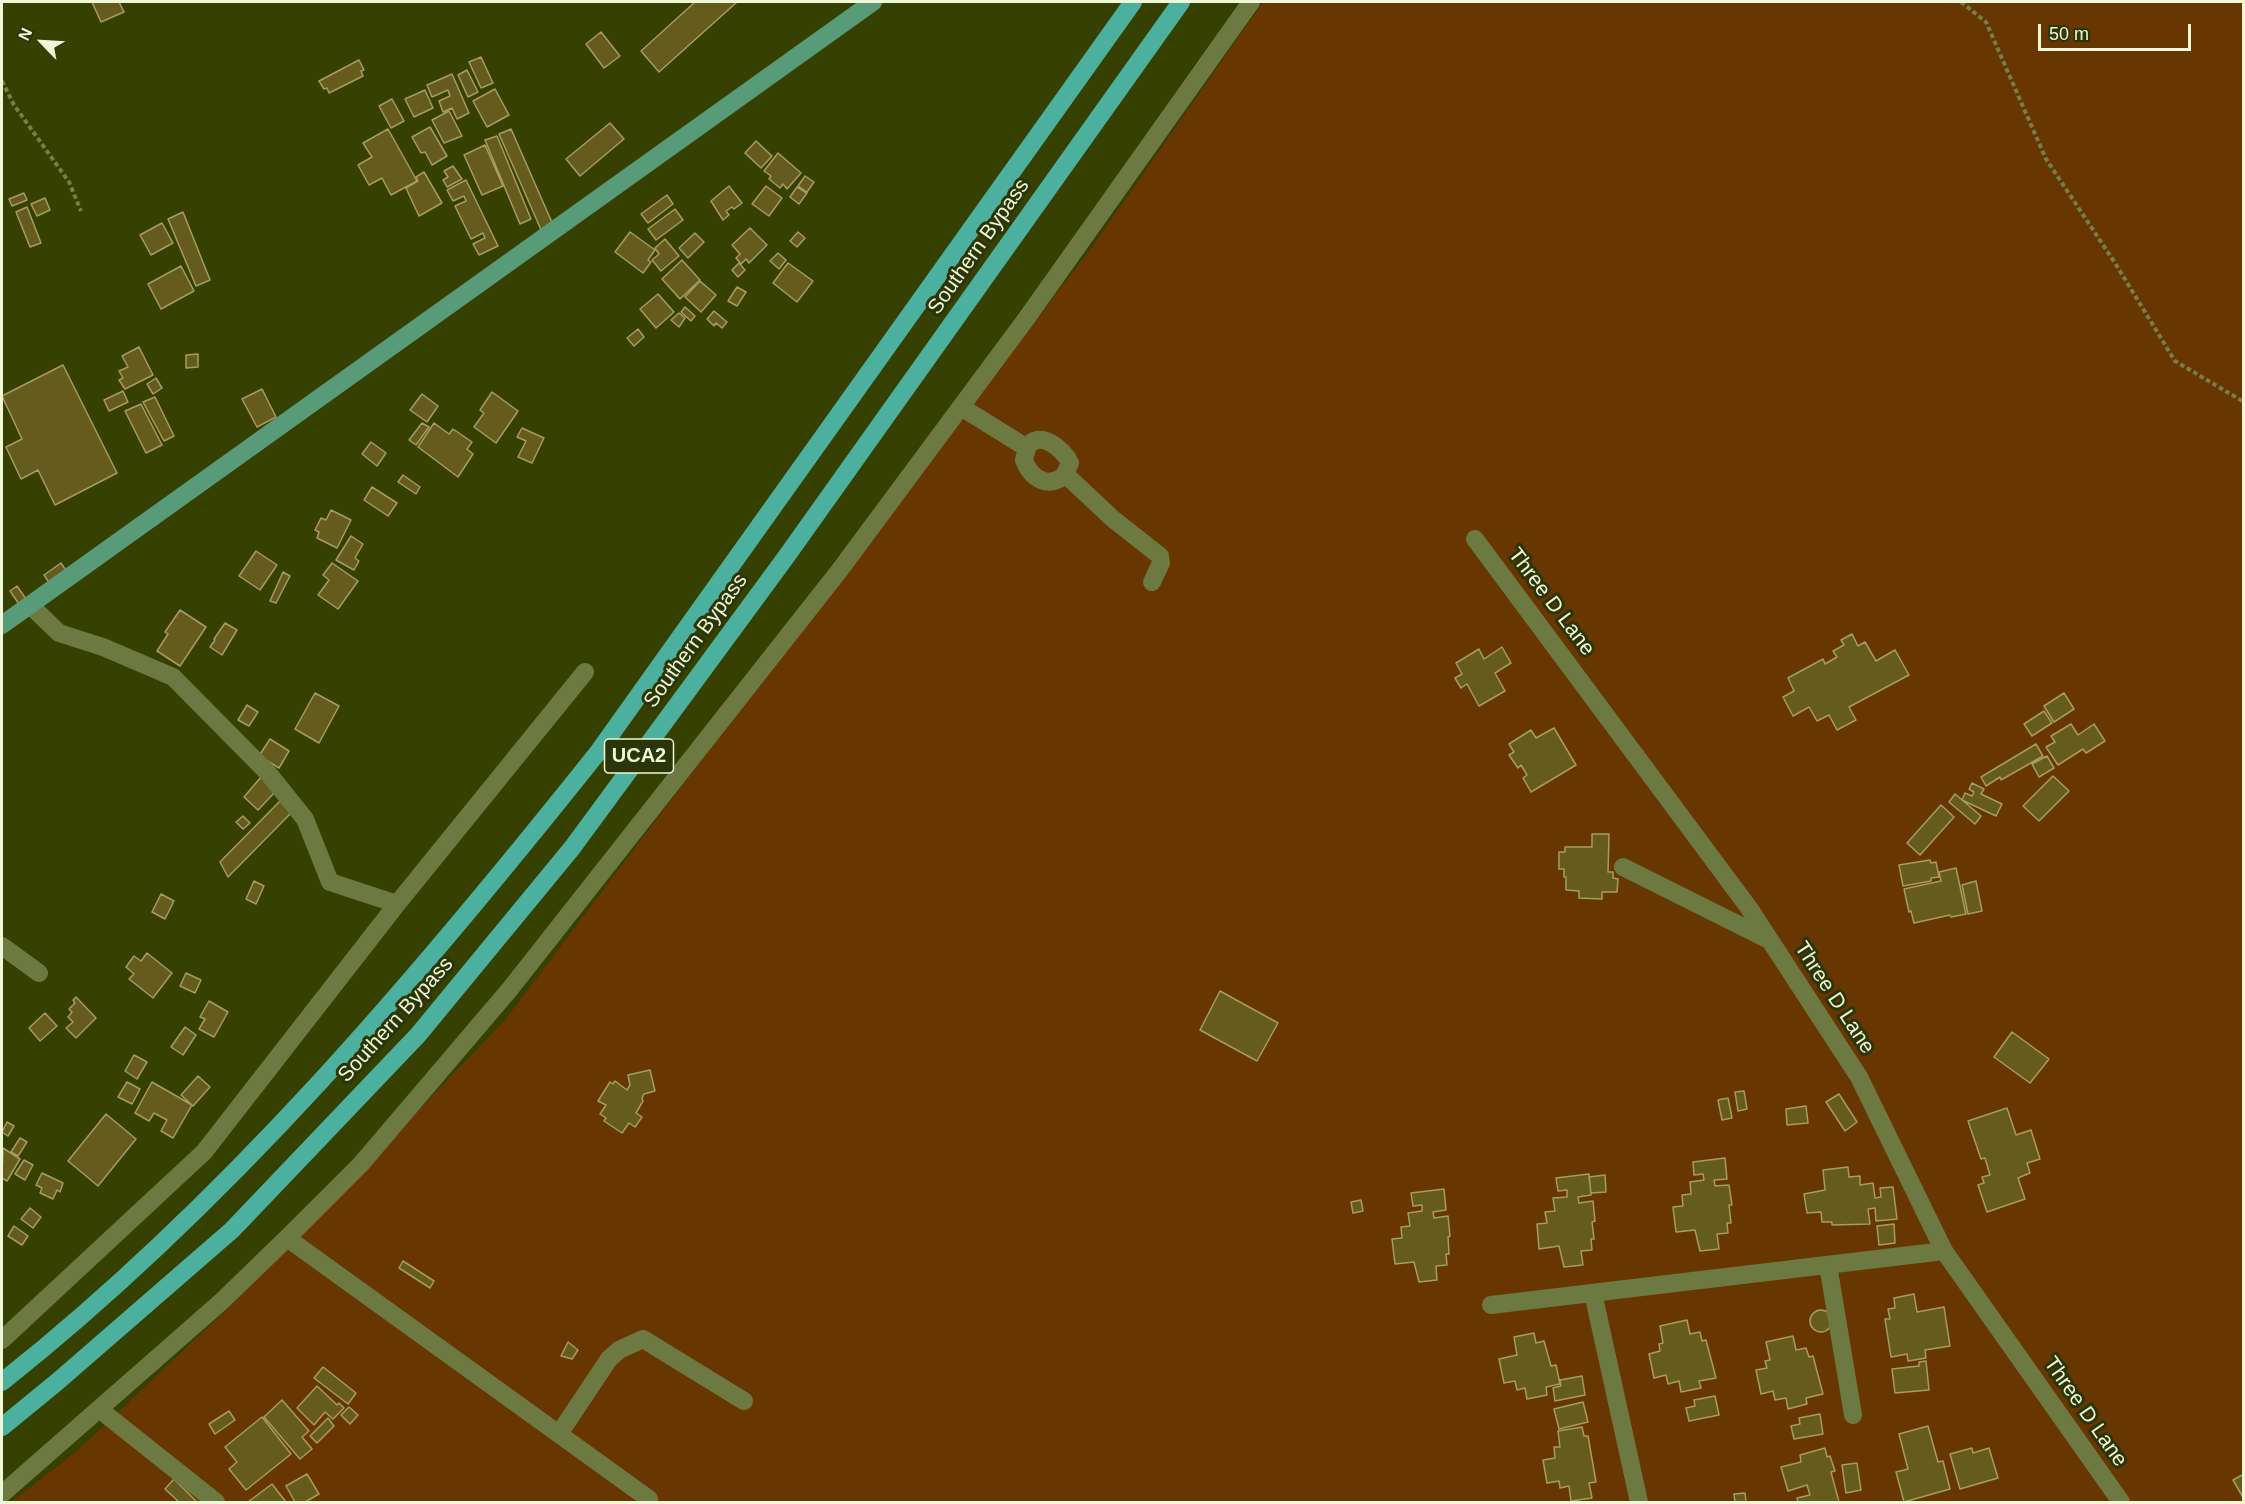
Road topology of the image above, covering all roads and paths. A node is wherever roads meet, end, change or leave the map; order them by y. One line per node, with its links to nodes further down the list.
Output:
1 (873, 2): 14 (main road)
2 (1133, 2): 28 (highway, Southern Bypass / UCA2)
3 (1181, 2): 32 (highway, Southern Bypass / UCA2)
4 (1251, 2): 9 (street)
5 (1961, 2): 8 (path)
6 (2, 81): 7 (path)
7 (81, 211)
8 (2244, 402)
9 (961, 407): 10 (street); 22 (street)
10 (1027, 448): 11 (street); 11 (street)
11 (1065, 474): 13 (street)
12 (1475, 539): 19 (street, Three D Lane)
13 (1152, 582)
14 (30, 605): 15 (main road); 18 (street)
15 (2, 625)
16 (585, 672): 18 (street)
17 (1623, 867): 19 (street)
18 (397, 904): 27 (street)
19 (1770, 940): 23 (street, Three D Lane)
20 (2, 946): 21 (street)
21 (39, 973)
22 (287, 1238): 30 (street); 33 (street)
23 (1944, 1251): 24 (street); 38 (street, Three D Lane)
24 (1828, 1265): 25 (street); 31 (street)
25 (1593, 1293): 26 (street); 36 (street)
26 (1491, 1305)
27 (2, 1340)
28 (2, 1382)
29 (744, 1401): 33 (street)
30 (99, 1409): 34 (street); 37 (street)
31 (1853, 1415)
32 (2, 1427)
33 (559, 1434): 35 (street)
34 (2, 1494)
35 (649, 1499)
36 (1639, 1502)
37 (216, 1503)
38 (2121, 1503)

